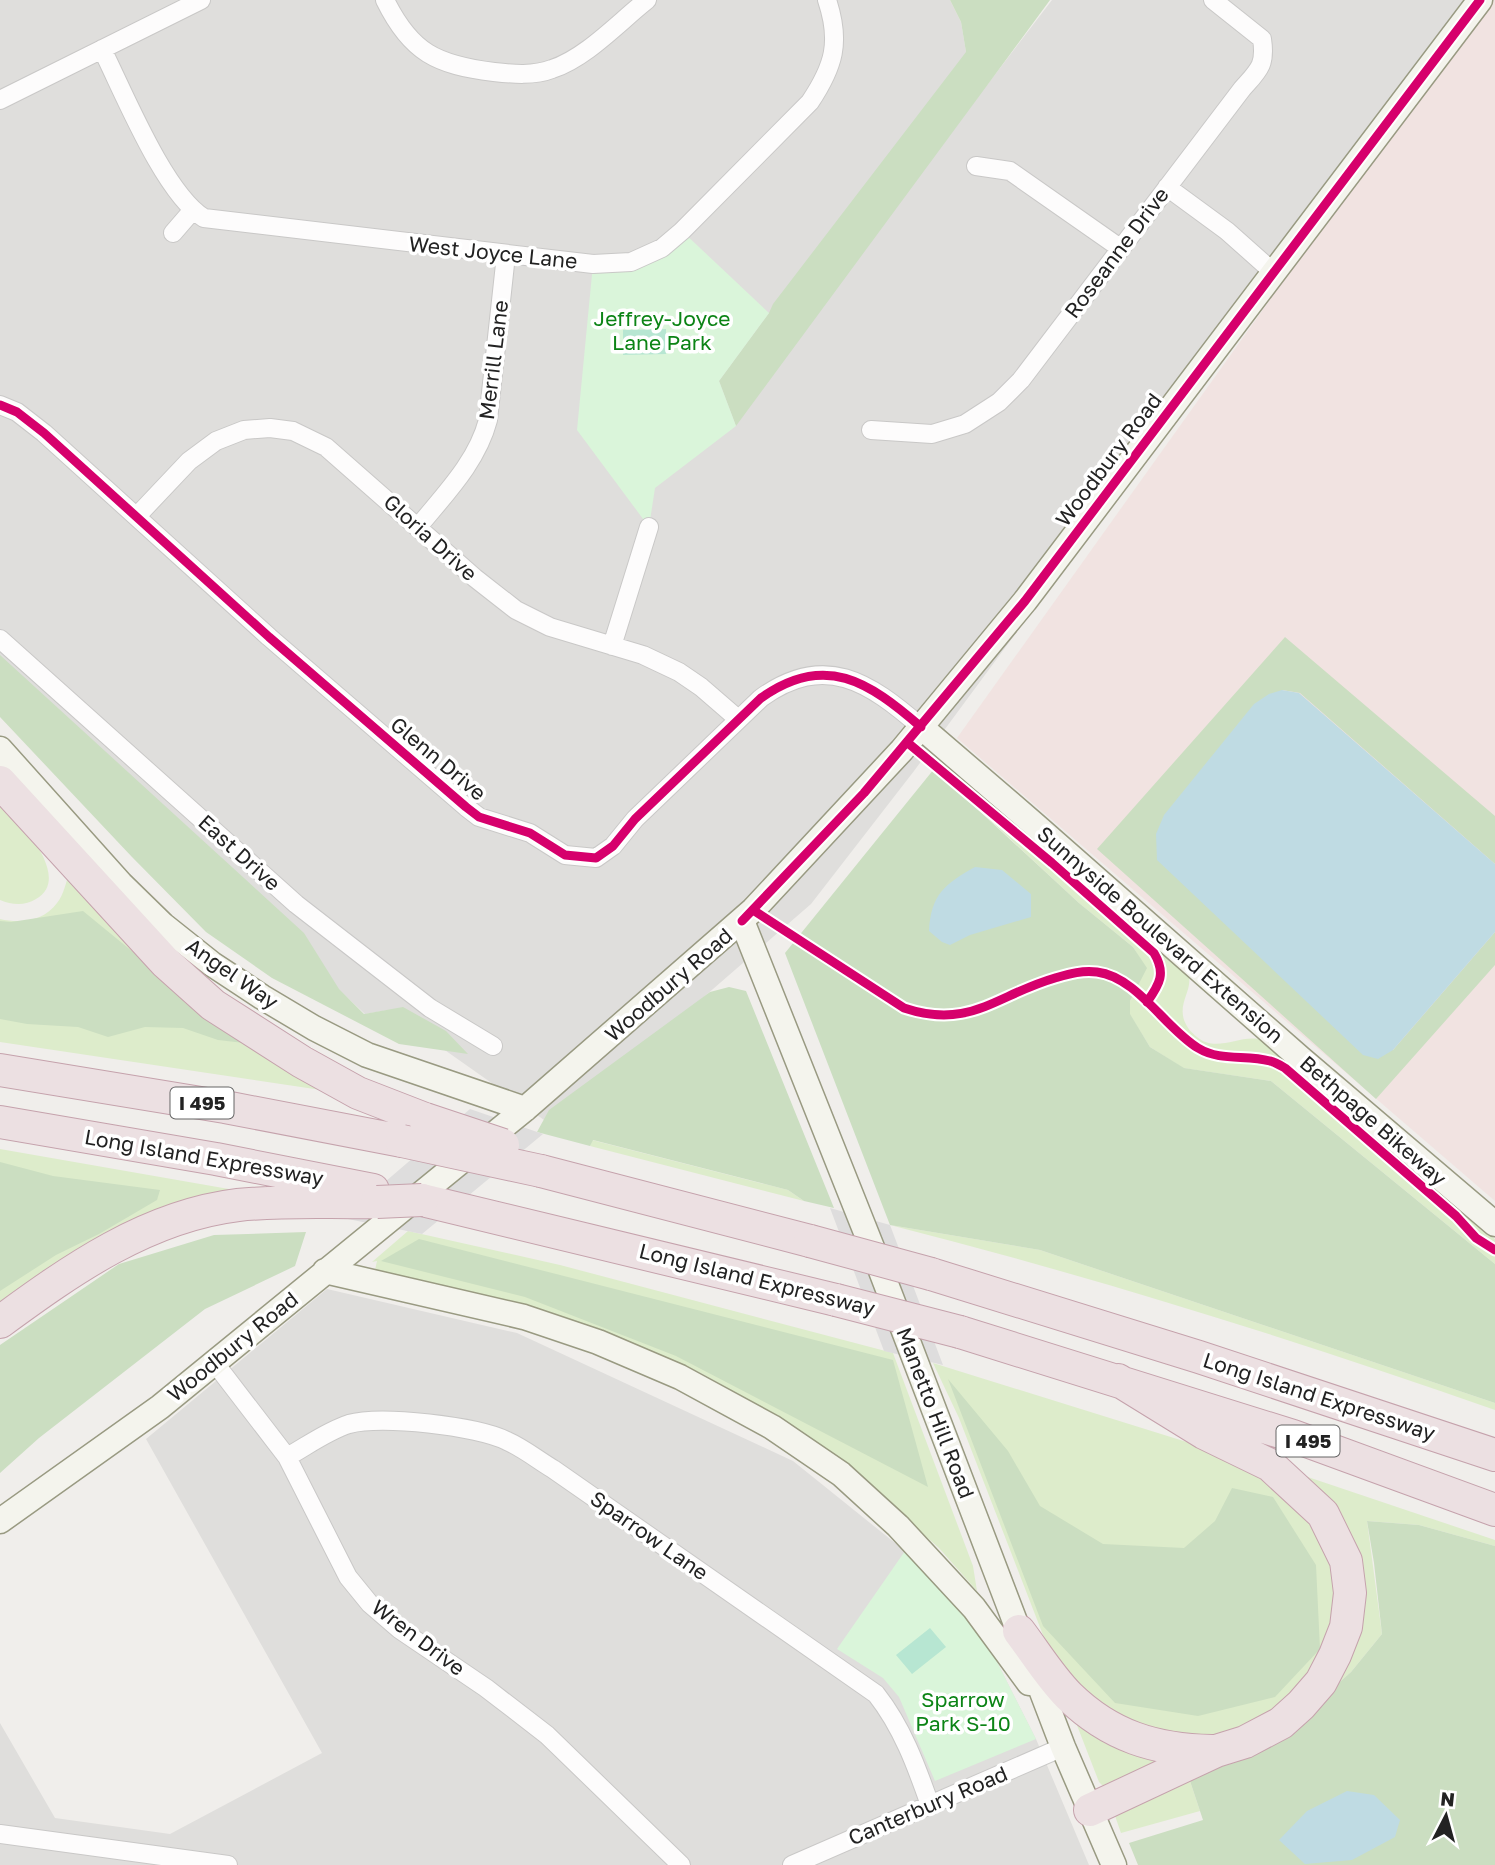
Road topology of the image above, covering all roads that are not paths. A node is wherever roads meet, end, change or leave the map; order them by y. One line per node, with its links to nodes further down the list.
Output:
1 (201, 0): 7 (street)
2 (385, 0): 3 (street)
3 (647, 0)
4 (827, 0): 14 (street, West Joyce Lane)
5 (1213, 0): 10 (street, Roseanne Drive)
6 (1480, 0): 15 (main road, Woodbury Road)
7 (102, 49): 8 (street); 11 (street)
8 (0, 100)
9 (976, 166): 13 (street)
10 (1167, 187): 13 (street, Roseanne Drive); 15 (street)
11 (192, 211): 12 (street); 14 (street, West Joyce Lane)
12 (173, 233)
13 (1119, 248): 17 (street, Roseanne Drive)
14 (506, 255): 19 (street, Merrill Lane)
15 (1272, 271): 24 (main road, Woodbury Road)
16 (0, 405): 18 (street, Glenn Drive)
17 (871, 430)
18 (137, 516): 19 (street, Gloria Drive); 23 (street, Glenn Drive)
19 (418, 527): 22 (street, Gloria Drive)
20 (649, 527): 22 (street)
21 (0, 639): 28 (street, East Drive)
22 (612, 646): 23 (street, Gloria Drive)
23 (738, 719): 24 (street, Glenn Drive)
24 (921, 727): 27 (main road, Woodbury Road); 34 (main road, Sunnyside Boulevard Extension)
25 (0, 749): 30 (main road, Angel Way)
26 (0, 782): 32 (highway, bridge)
27 (741, 921): 30 (main road, Woodbury Road); 43 (main road, Manetto Hill Road)
28 (493, 1046)
29 (0, 1070): 32 (highway, Long Island Expressway / I 495, bridge)
30 (525, 1110): 35 (main road, Woodbury Road)
31 (0, 1122): 33 (highway, Long Island Expressway / I 495, bridge)
32 (555, 1170): 39 (highway, Long Island Expressway / I 495, bridge)
33 (422, 1200): 36 (highway, bridge); 38 (highway, Long Island Expressway / I 495, bridge)
34 (1495, 1224)
35 (324, 1271): 37 (main road, Woodbury Road); 44 (main road)
36 (0, 1322)
37 (214, 1362): 40 (street, Wren Drive); 42 (main road, Woodbury Road)
38 (1118, 1380): 41 (highway, Long Island Expressway / I 495); 46 (highway)
39 (1495, 1455)
40 (287, 1457): 47 (street, Sparrow Lane); 51 (street, Wren Drive)
41 (1495, 1510)
42 (0, 1521)
43 (1019, 1631): 44 (main road, Manetto Hill Road); 46 (highway)
44 (1049, 1710): 45 (main road, Manetto Hill Road)
45 (1063, 1747): 47 (street, Canterbury Road); 48 (main road, Manetto Hill Road)
46 (1216, 1751): 48 (highway)
47 (930, 1805): 52 (street, Canterbury Road)
48 (1090, 1810): 53 (main road, Manetto Hill Road)
49 (0, 1834): 50 (street)
50 (228, 1865)
51 (681, 1865)
52 (792, 1865)
53 (1114, 1865)

